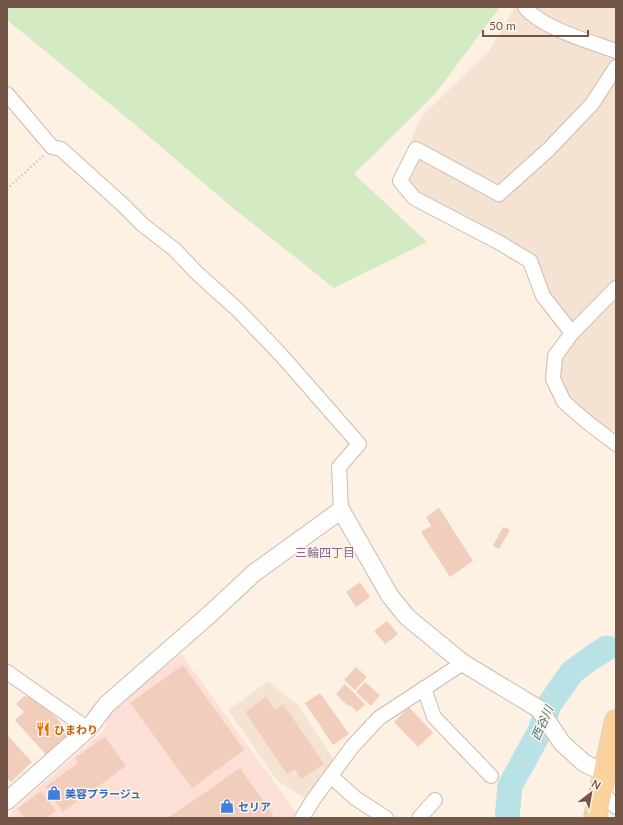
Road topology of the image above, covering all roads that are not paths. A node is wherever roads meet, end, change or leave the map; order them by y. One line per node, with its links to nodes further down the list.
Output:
1 (525, 7): 2 (street)
2 (616, 51)
3 (616, 67): 6 (street)
4 (7, 94): 8 (street)
5 (616, 288): 6 (street)
6 (572, 333): 7 (street)
7 (616, 444)
8 (341, 510): 9 (street); 13 (street)
9 (463, 664): 11 (street); 16 (street)
10 (7, 672): 13 (street)
11 (424, 688): 14 (street); 15 (street)
12 (616, 721): 16 (main road)
13 (88, 730): 18 (street)
14 (331, 776): 20 (street); 21 (street)
15 (491, 776)
16 (603, 782): 19 (street); 23 (main road)
17 (435, 800): 22 (street)
18 (7, 801)
19 (616, 807)
20 (302, 818)
21 (386, 818)
22 (419, 818)
23 (595, 818)

